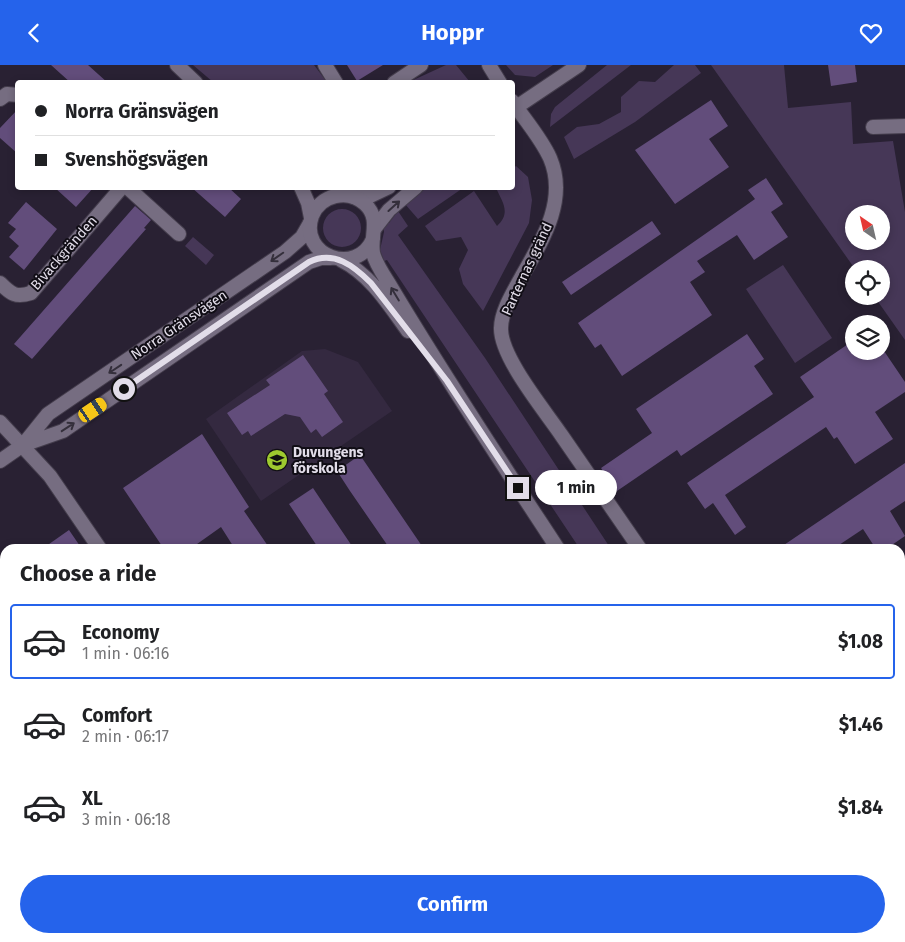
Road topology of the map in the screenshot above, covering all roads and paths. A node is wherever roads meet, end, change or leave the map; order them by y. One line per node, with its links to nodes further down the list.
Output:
1 (177, 65): 6 (street)
2 (325, 65): 7 (street)
3 (421, 65): 8 (street)
4 (489, 65): 9 (street)
5 (579, 65): 12 (street)
6 (193, 80)
7 (334, 80)
8 (398, 80)
9 (498, 80)
10 (15, 95): 11 (street)
11 (0, 99)
12 (515, 105)
13 (515, 107): 34 (street, Parternas gränd)
14 (905, 126): 15 (street)
15 (873, 127)
16 (119, 190): 27 (street, Bivackgränden)
17 (130, 190): 24 (street)
18 (302, 190): 23 (street)
19 (338, 190): 22 (street)
20 (383, 190): 22 (street)
21 (412, 190): 25 (street, one-way to 21)
22 (353, 196): 23 (street); 25 (street)
23 (311, 220): 26 (street); 30 (street, Norra Gränsvägen, one-way to 30)
24 (179, 234)
25 (374, 234): 26 (street); 28 (street, one-way to 25)
26 (336, 259): 28 (street); 30 (street, Norra Gränsvägen, one-way to 26)
27 (0, 283)
28 (447, 381): 33 (street)
29 (0, 422): 30 (street)
30 (23, 445): 31 (street, Norra Gränsvägen); 32 (street)
31 (0, 461)
32 (97, 544)
33 (555, 544)
34 (637, 544)

